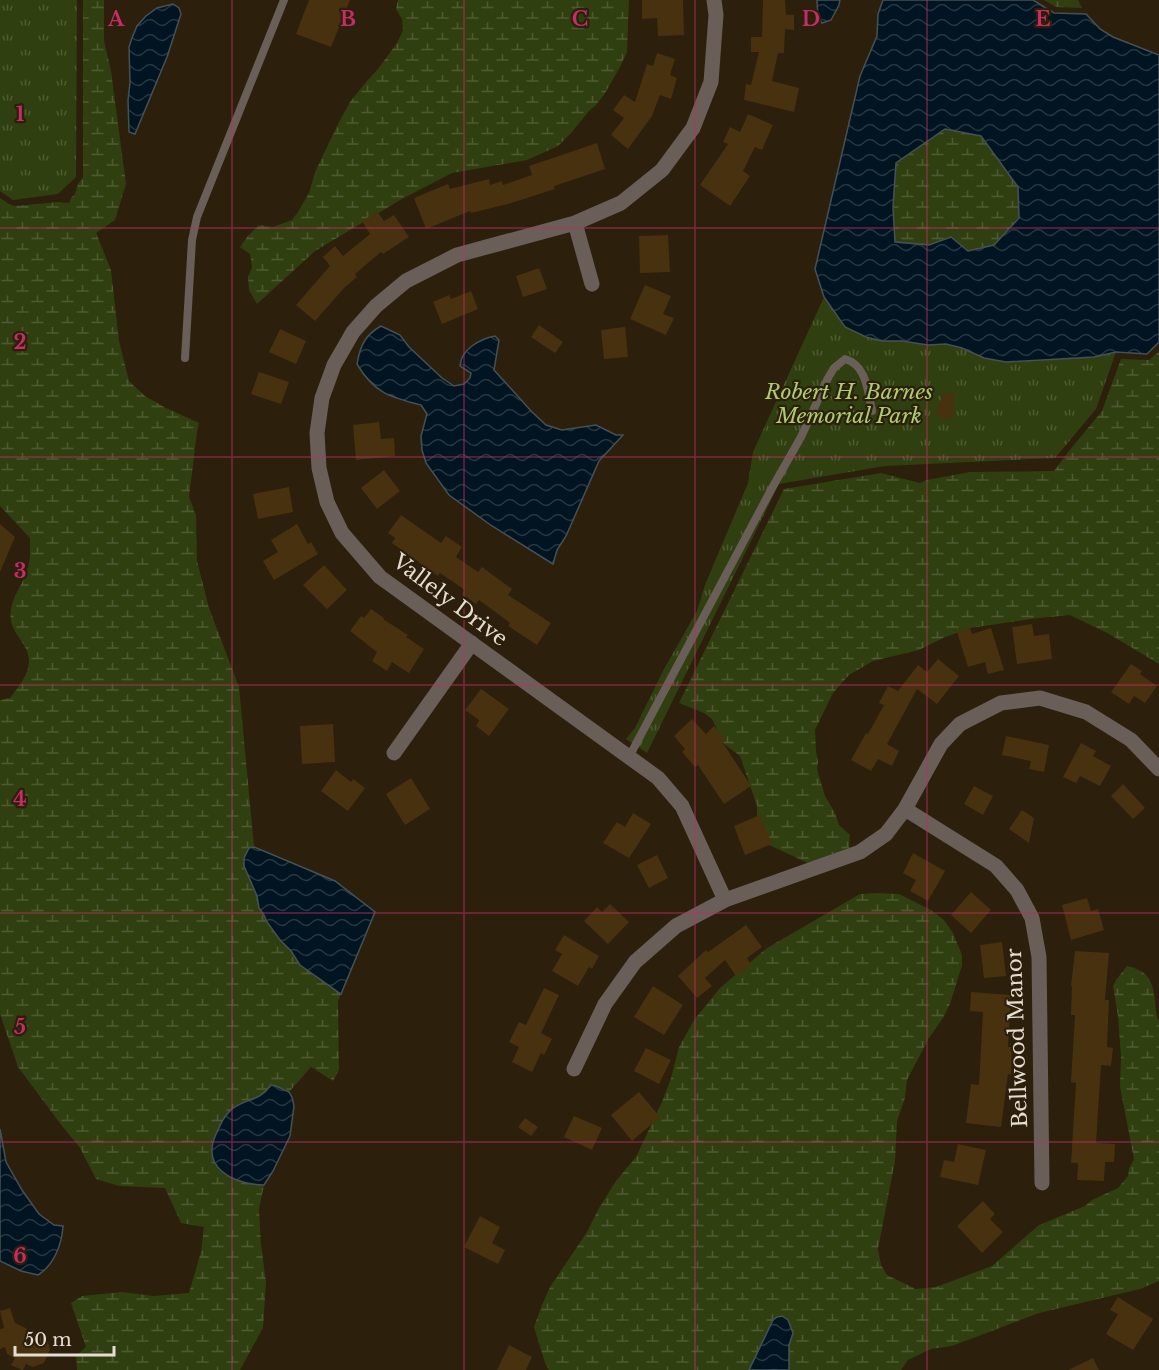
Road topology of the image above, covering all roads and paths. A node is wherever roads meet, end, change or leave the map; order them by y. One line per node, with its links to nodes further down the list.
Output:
1 (284, 0): 5 (lane)
2 (714, 0): 3 (street, Vallely Drive)
3 (575, 223): 4 (street); 7 (street, Vallely Drive)
4 (592, 284)
5 (185, 358)
6 (872, 411): 9 (lane)
7 (472, 643): 8 (street); 9 (street, Vallely Drive)
8 (394, 753)
9 (629, 757): 12 (street, Vallely Drive)
10 (1159, 770): 11 (street)
11 (905, 809): 12 (street); 14 (street, Bellwood Manor)
12 (725, 900): 13 (street)
13 (573, 1069)
14 (1042, 1183)

